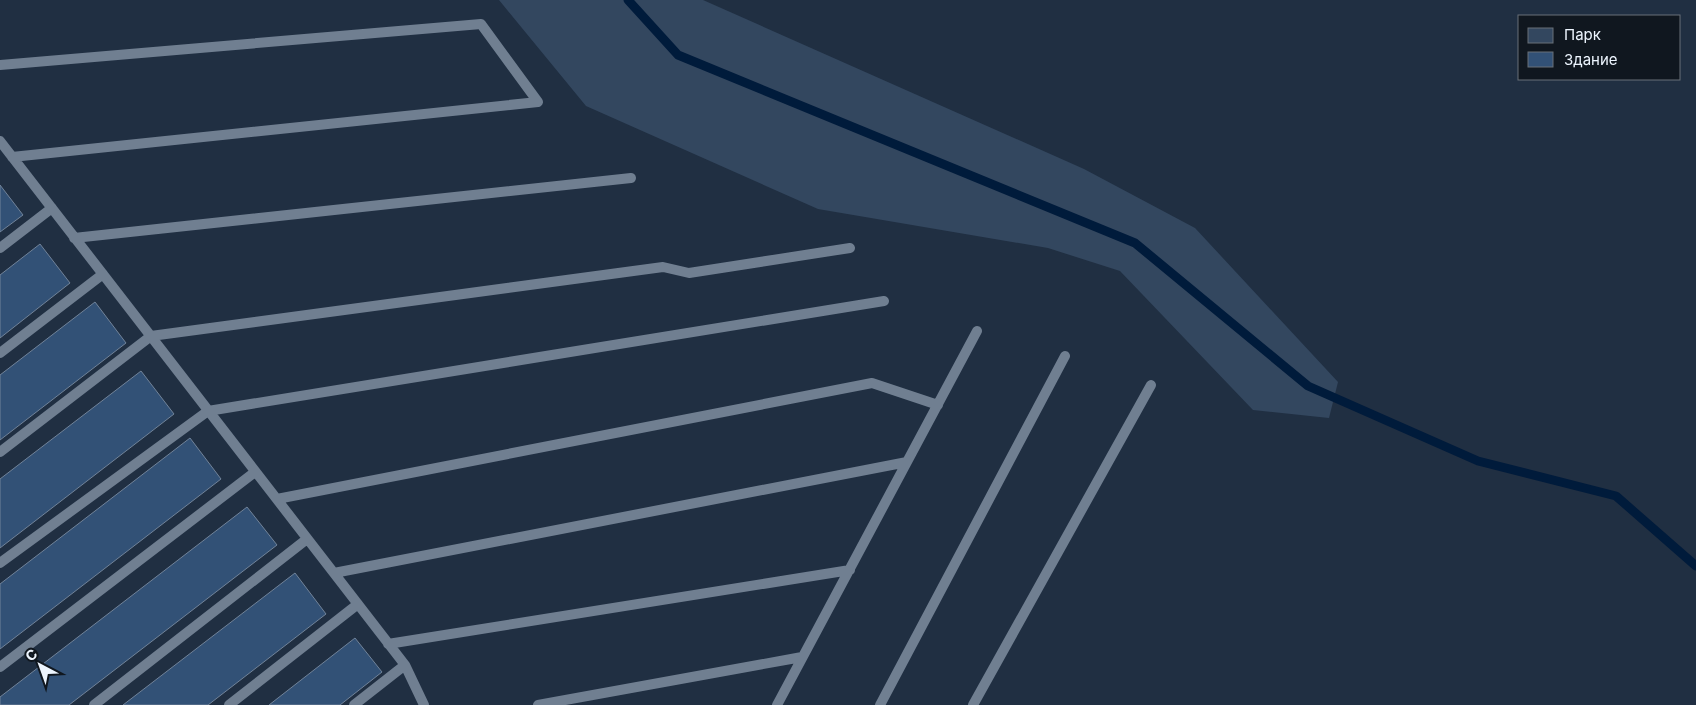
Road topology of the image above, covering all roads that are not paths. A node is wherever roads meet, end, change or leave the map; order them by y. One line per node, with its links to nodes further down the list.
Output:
1 (0, 65): 3 (lane)
2 (0, 141): 3 (lane)
3 (12, 157): 5 (lane)
4 (631, 178): 6 (lane)
5 (52, 208): 6 (lane); 7 (lane)
6 (74, 238): 9 (lane)
7 (0, 248)
8 (850, 248): 12 (lane)
9 (103, 274): 12 (lane); 13 (lane)
10 (884, 301): 17 (lane)
11 (977, 331): 16 (lane)
12 (151, 336): 17 (lane); 18 (lane)
13 (0, 353)
14 (1065, 356): 37 (lane)
15 (1151, 385): 38 (lane)
16 (938, 405): 19 (lane); 21 (lane)
17 (208, 411): 20 (lane); 23 (lane)
18 (0, 452)
19 (907, 462): 24 (lane); 25 (lane)
20 (255, 472): 21 (lane); 30 (lane)
21 (277, 499): 22 (lane)
22 (308, 539): 25 (lane); 31 (lane)
23 (0, 563)
24 (850, 570): 27 (lane); 28 (lane)
25 (334, 573): 26 (lane)
26 (358, 604): 27 (lane); 32 (lane)
27 (388, 644): 29 (lane)
28 (802, 657): 35 (lane); 36 (lane)
29 (405, 665): 33 (lane); 34 (lane)
30 (0, 667)
31 (94, 705)
32 (229, 705)
33 (354, 705)
34 (424, 705)
35 (538, 705)
36 (777, 705)
37 (880, 705)
38 (974, 705)

